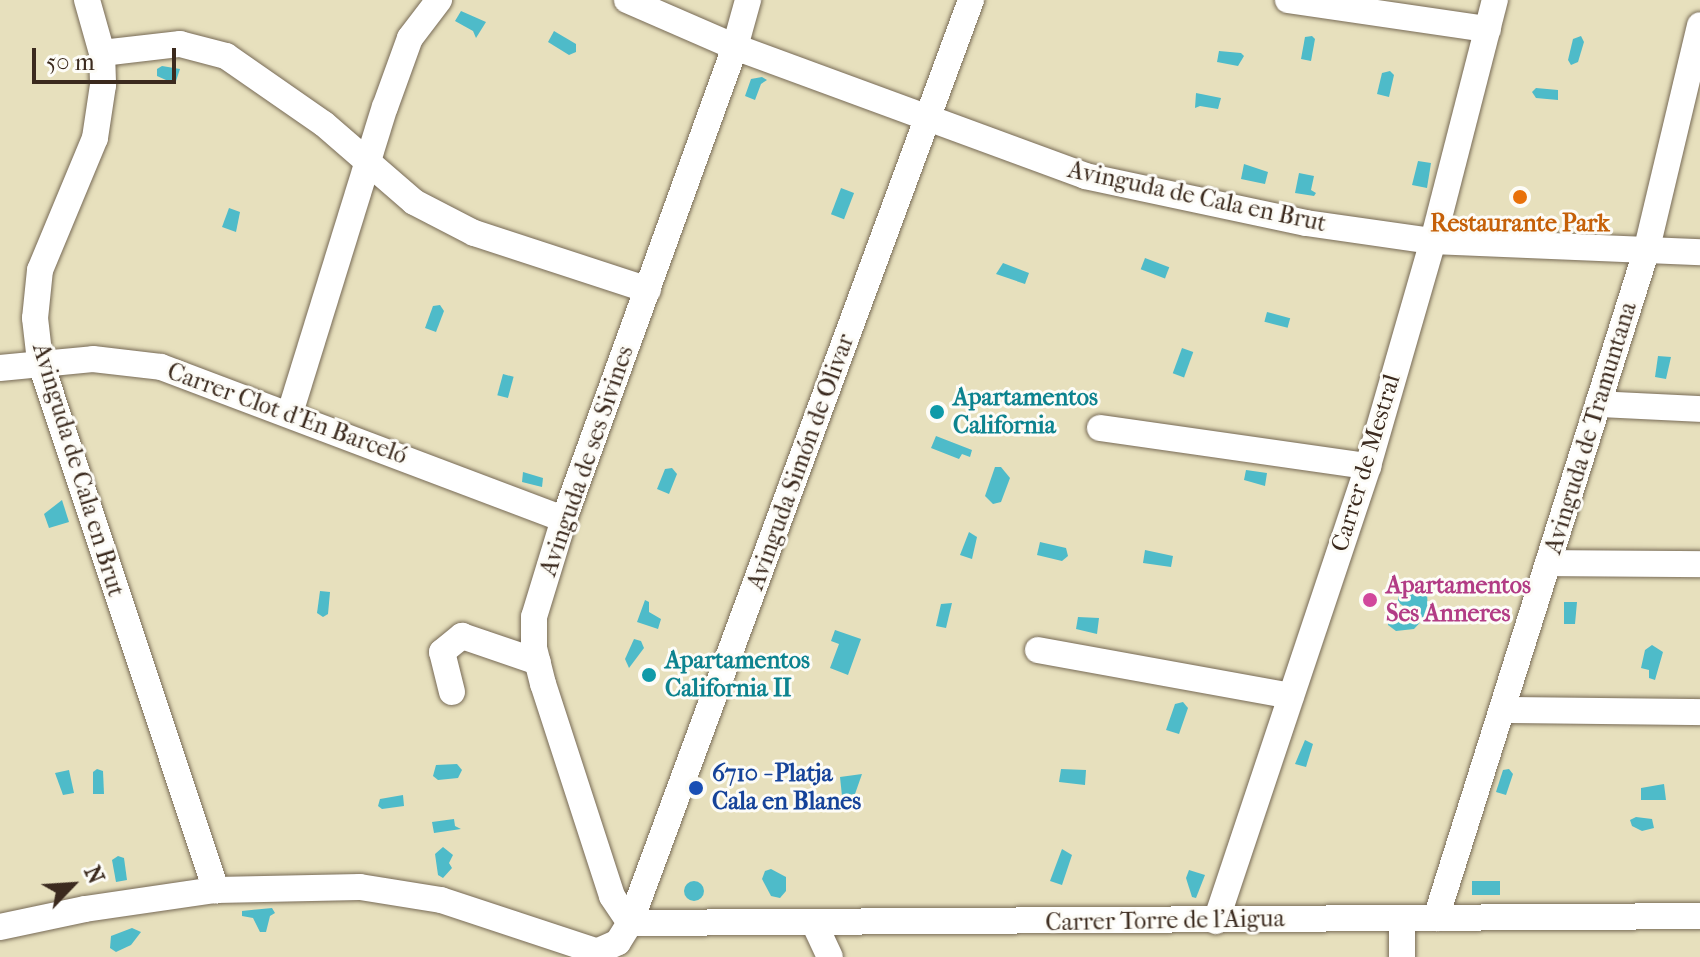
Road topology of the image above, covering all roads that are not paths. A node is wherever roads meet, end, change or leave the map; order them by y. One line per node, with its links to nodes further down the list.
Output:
1 (87, 0): 12 (street, Avinguda de Cala en Brut)
2 (439, 0): 14 (street)
3 (627, 0): 10 (street, Avinguda de Cala en Brut)
4 (748, 0): 10 (street, Avinguda de ses Sivines)
5 (971, 0): 13 (street, Avinguda Simón de Olivar)
6 (1288, 0): 9 (street)
7 (1495, 0): 9 (street, Carrer de Mestral)
8 (1700, 25): 11 (street, Avinguda de Tramuntana)
9 (1488, 29): 15 (street, Carrer de Mestral)
10 (735, 47): 13 (street, Avinguda de Cala en Brut); 18 (street, Avinguda de ses Sivines)
11 (1697, 52): 16 (street, Avinguda de Tramuntana)
12 (102, 53): 14 (street); 19 (street, Avinguda de Cala en Brut)
13 (926, 118): 15 (street, Avinguda de Cala en Brut); 40 (street, Avinguda Simón de Olivar)
14 (367, 162): 18 (street); 23 (street)
15 (1433, 241): 16 (street, Avinguda de Cala en Brut); 25 (street, Carrer de Mestral)
16 (1646, 252): 17 (street, Avinguda de Cala en Brut); 21 (street, Avinguda de Tramuntana)
17 (1700, 252)
18 (648, 290): 26 (street, Avinguda de ses Sivines)
19 (40, 361): 20 (street, Carrer Clot d'En Barceló); 23 (street, Carrer Clot d'En Barceló); 35 (street, Avinguda de Cala en Brut)
20 (0, 368)
21 (1598, 404): 22 (street); 27 (street, Avinguda de Tramuntana)
22 (1700, 409)
23 (290, 413): 26 (street, Carrer Clot d'En Barceló)
24 (1100, 428): 25 (street)
25 (1368, 466): 32 (street, Carrer de Mestral)
26 (564, 519): 30 (street, Avinguda de ses Sivines)
27 (1548, 563): 28 (street); 33 (street, Avinguda de Tramuntana)
28 (1700, 564)
29 (1038, 650): 32 (street)
30 (538, 662): 31 (street); 40 (street, Avinguda de ses Sivines)
31 (452, 692)
32 (1291, 696): 39 (street, Carrer de Mestral)
33 (1502, 710): 34 (street); 37 (street, Avinguda de Tramuntana)
34 (1700, 712)
35 (216, 890): 42 (street); 43 (street)
36 (1700, 916): 37 (street, Carrer Torre de l'Aigua)
37 (1436, 918): 38 (street, Carrer Torre de l'Aigua)
38 (1402, 919): 39 (street, Carrer Torre de l'Aigua); 47 (street)
39 (1216, 921): 41 (street, Carrer Torre de l'Aigua)
40 (630, 923): 41 (street, Carrer Torre de l'Aigua); 44 (street)
41 (815, 925): 46 (street)
42 (0, 927)
43 (530, 927): 44 (street); 45 (street)
44 (590, 954)
45 (543, 957)
46 (830, 957)
47 (1402, 957)

